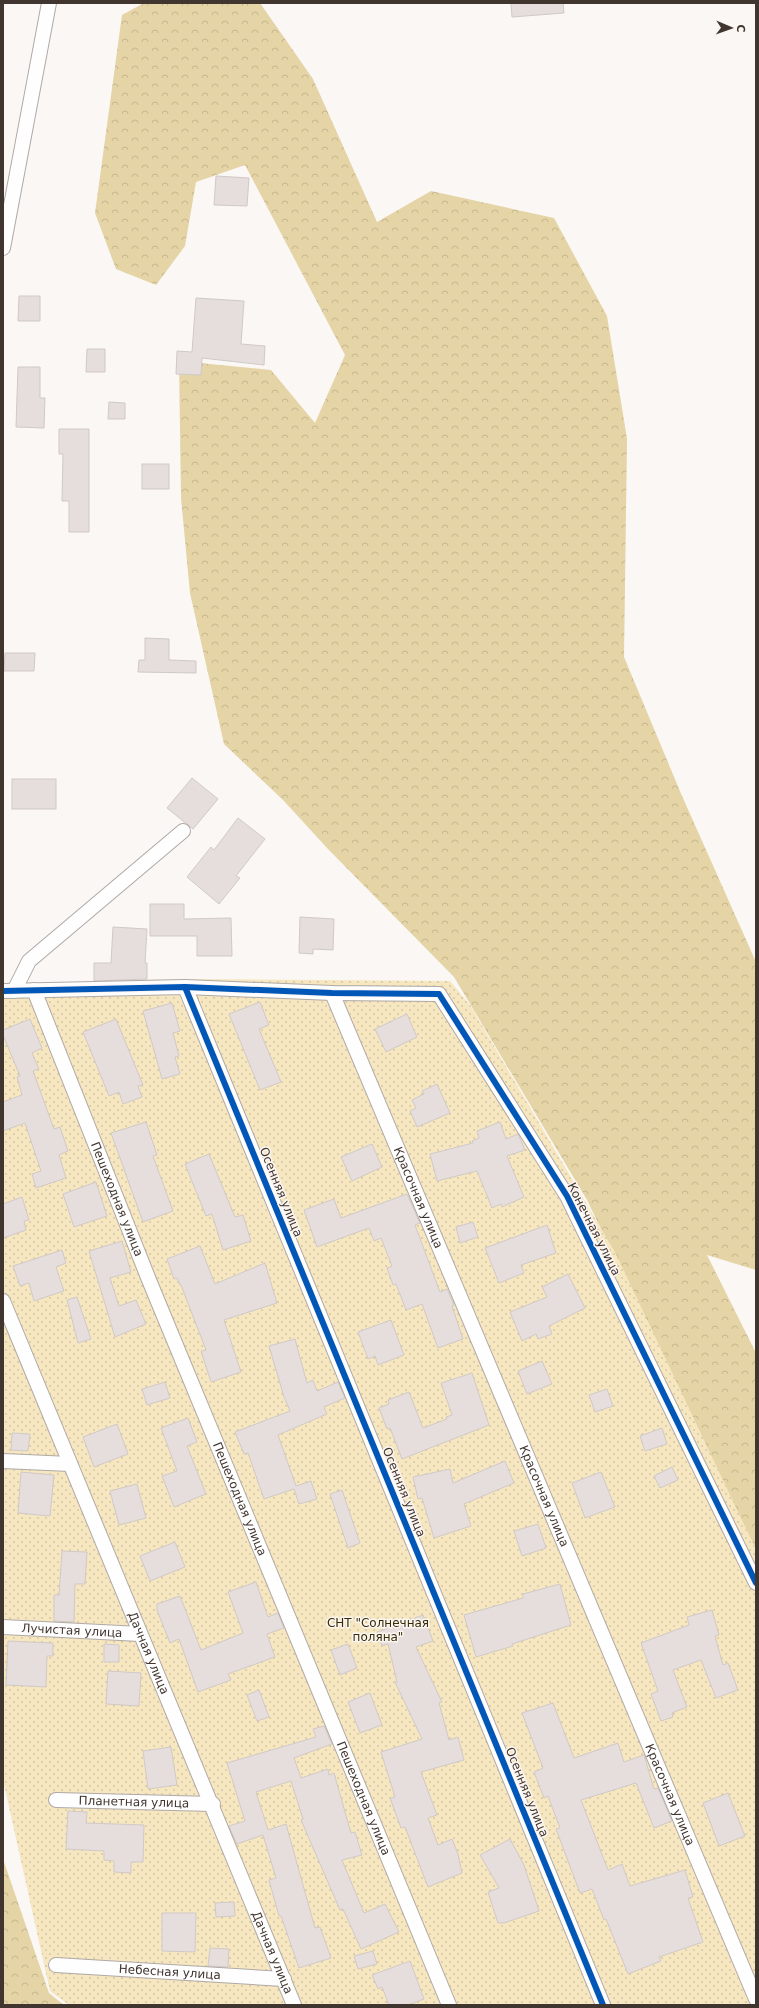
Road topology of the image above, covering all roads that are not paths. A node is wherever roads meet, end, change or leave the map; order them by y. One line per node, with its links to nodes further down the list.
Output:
1 (48, 3): 2 (street)
2 (3, 248)
3 (183, 831): 6 (street)
4 (185, 987): 5 (street); 7 (street); 21 (street, Осенняя улица)
5 (34, 990): 6 (street); 20 (street, Пешеходная улица)
6 (8, 991)
7 (332, 993): 11 (street, Конечная улица); 18 (street, Красочная улица)
8 (3, 1300): 10 (street, Дачная улица)
9 (3, 1461): 10 (street)
10 (70, 1464): 13 (street, Дачная улица)
11 (756, 1583)
12 (3, 1627): 13 (street, Лучистая улица)
13 (140, 1634): 15 (street, Дачная улица)
14 (56, 1800): 15 (street, Планетная улица)
15 (213, 1804): 17 (street, Дачная улица)
16 (56, 1966): 17 (street, Небесная улица)
17 (284, 1979): 19 (street, Дачная улица)
18 (756, 1999)
19 (294, 2005)
20 (449, 2005)
21 (603, 2005)

